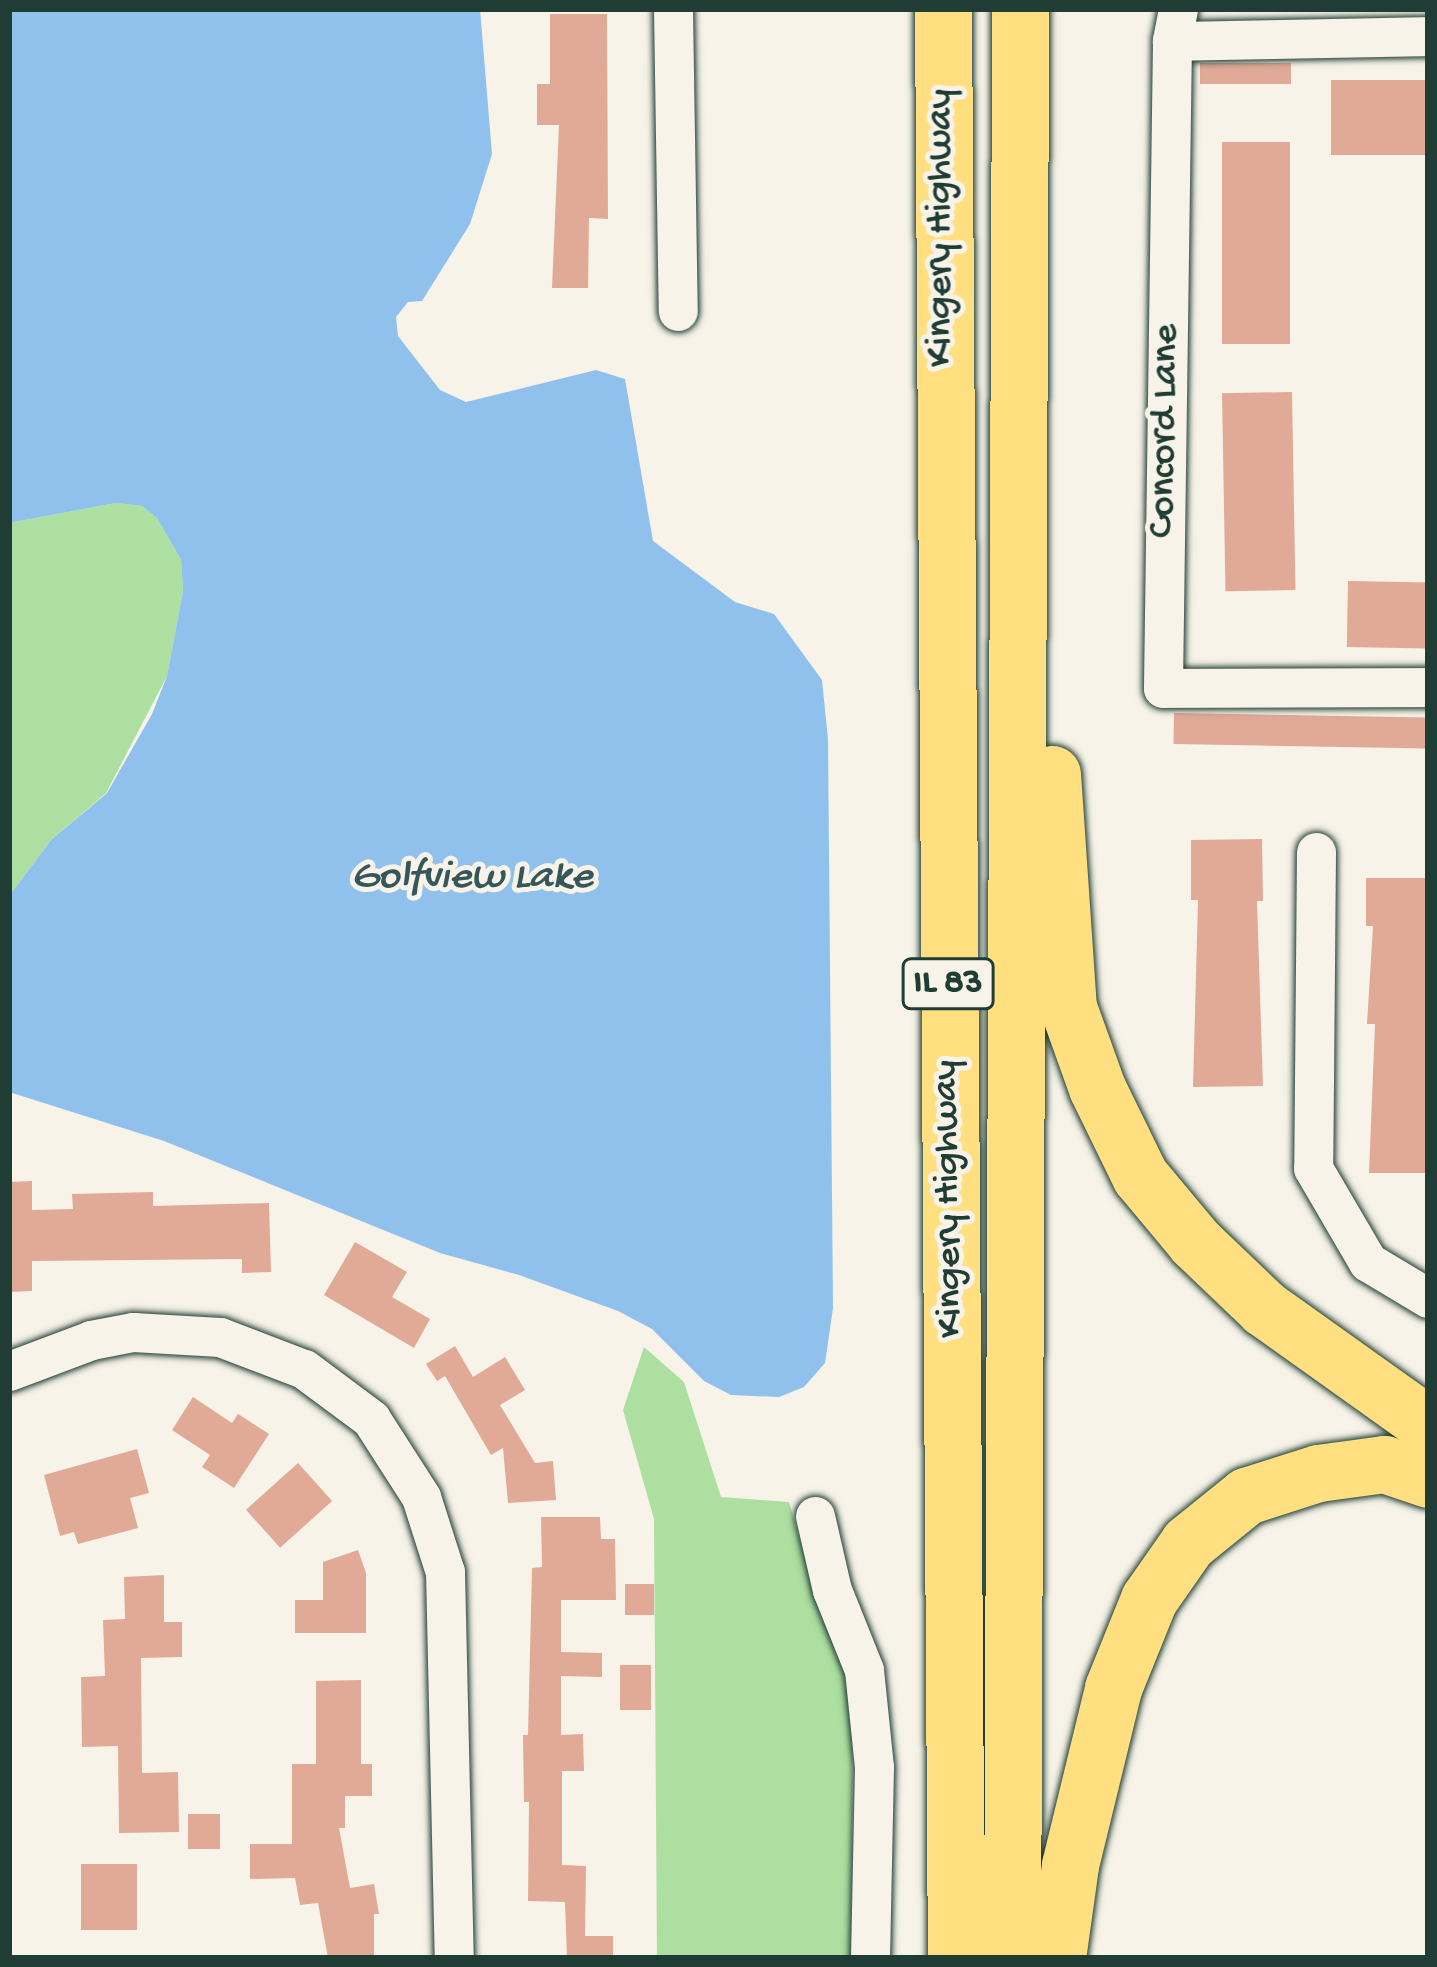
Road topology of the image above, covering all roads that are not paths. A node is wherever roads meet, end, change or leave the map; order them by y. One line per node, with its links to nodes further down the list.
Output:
1 (673, 9): 7 (street)
2 (943, 9): 17 (highway, Kingery Highway / IL 83)
3 (1020, 9): 6 (highway, Kingery Highway / IL 83)
4 (1175, 25): 5 (street); 8 (street, Concord Lane)
5 (1428, 36)
6 (1018, 224): 12 (highway); 18 (highway, Kingery Highway / IL 83)
7 (678, 311)
8 (1428, 687)
9 (1316, 852): 10 (street)
10 (1428, 1298)
11 (9, 1371): 15 (street)
12 (1428, 1425)
13 (1428, 1479): 19 (highway)
14 (815, 1516): 16 (street)
15 (454, 1958)
16 (870, 1958)
17 (956, 1958)
18 (1012, 1958)
19 (1057, 1958)

